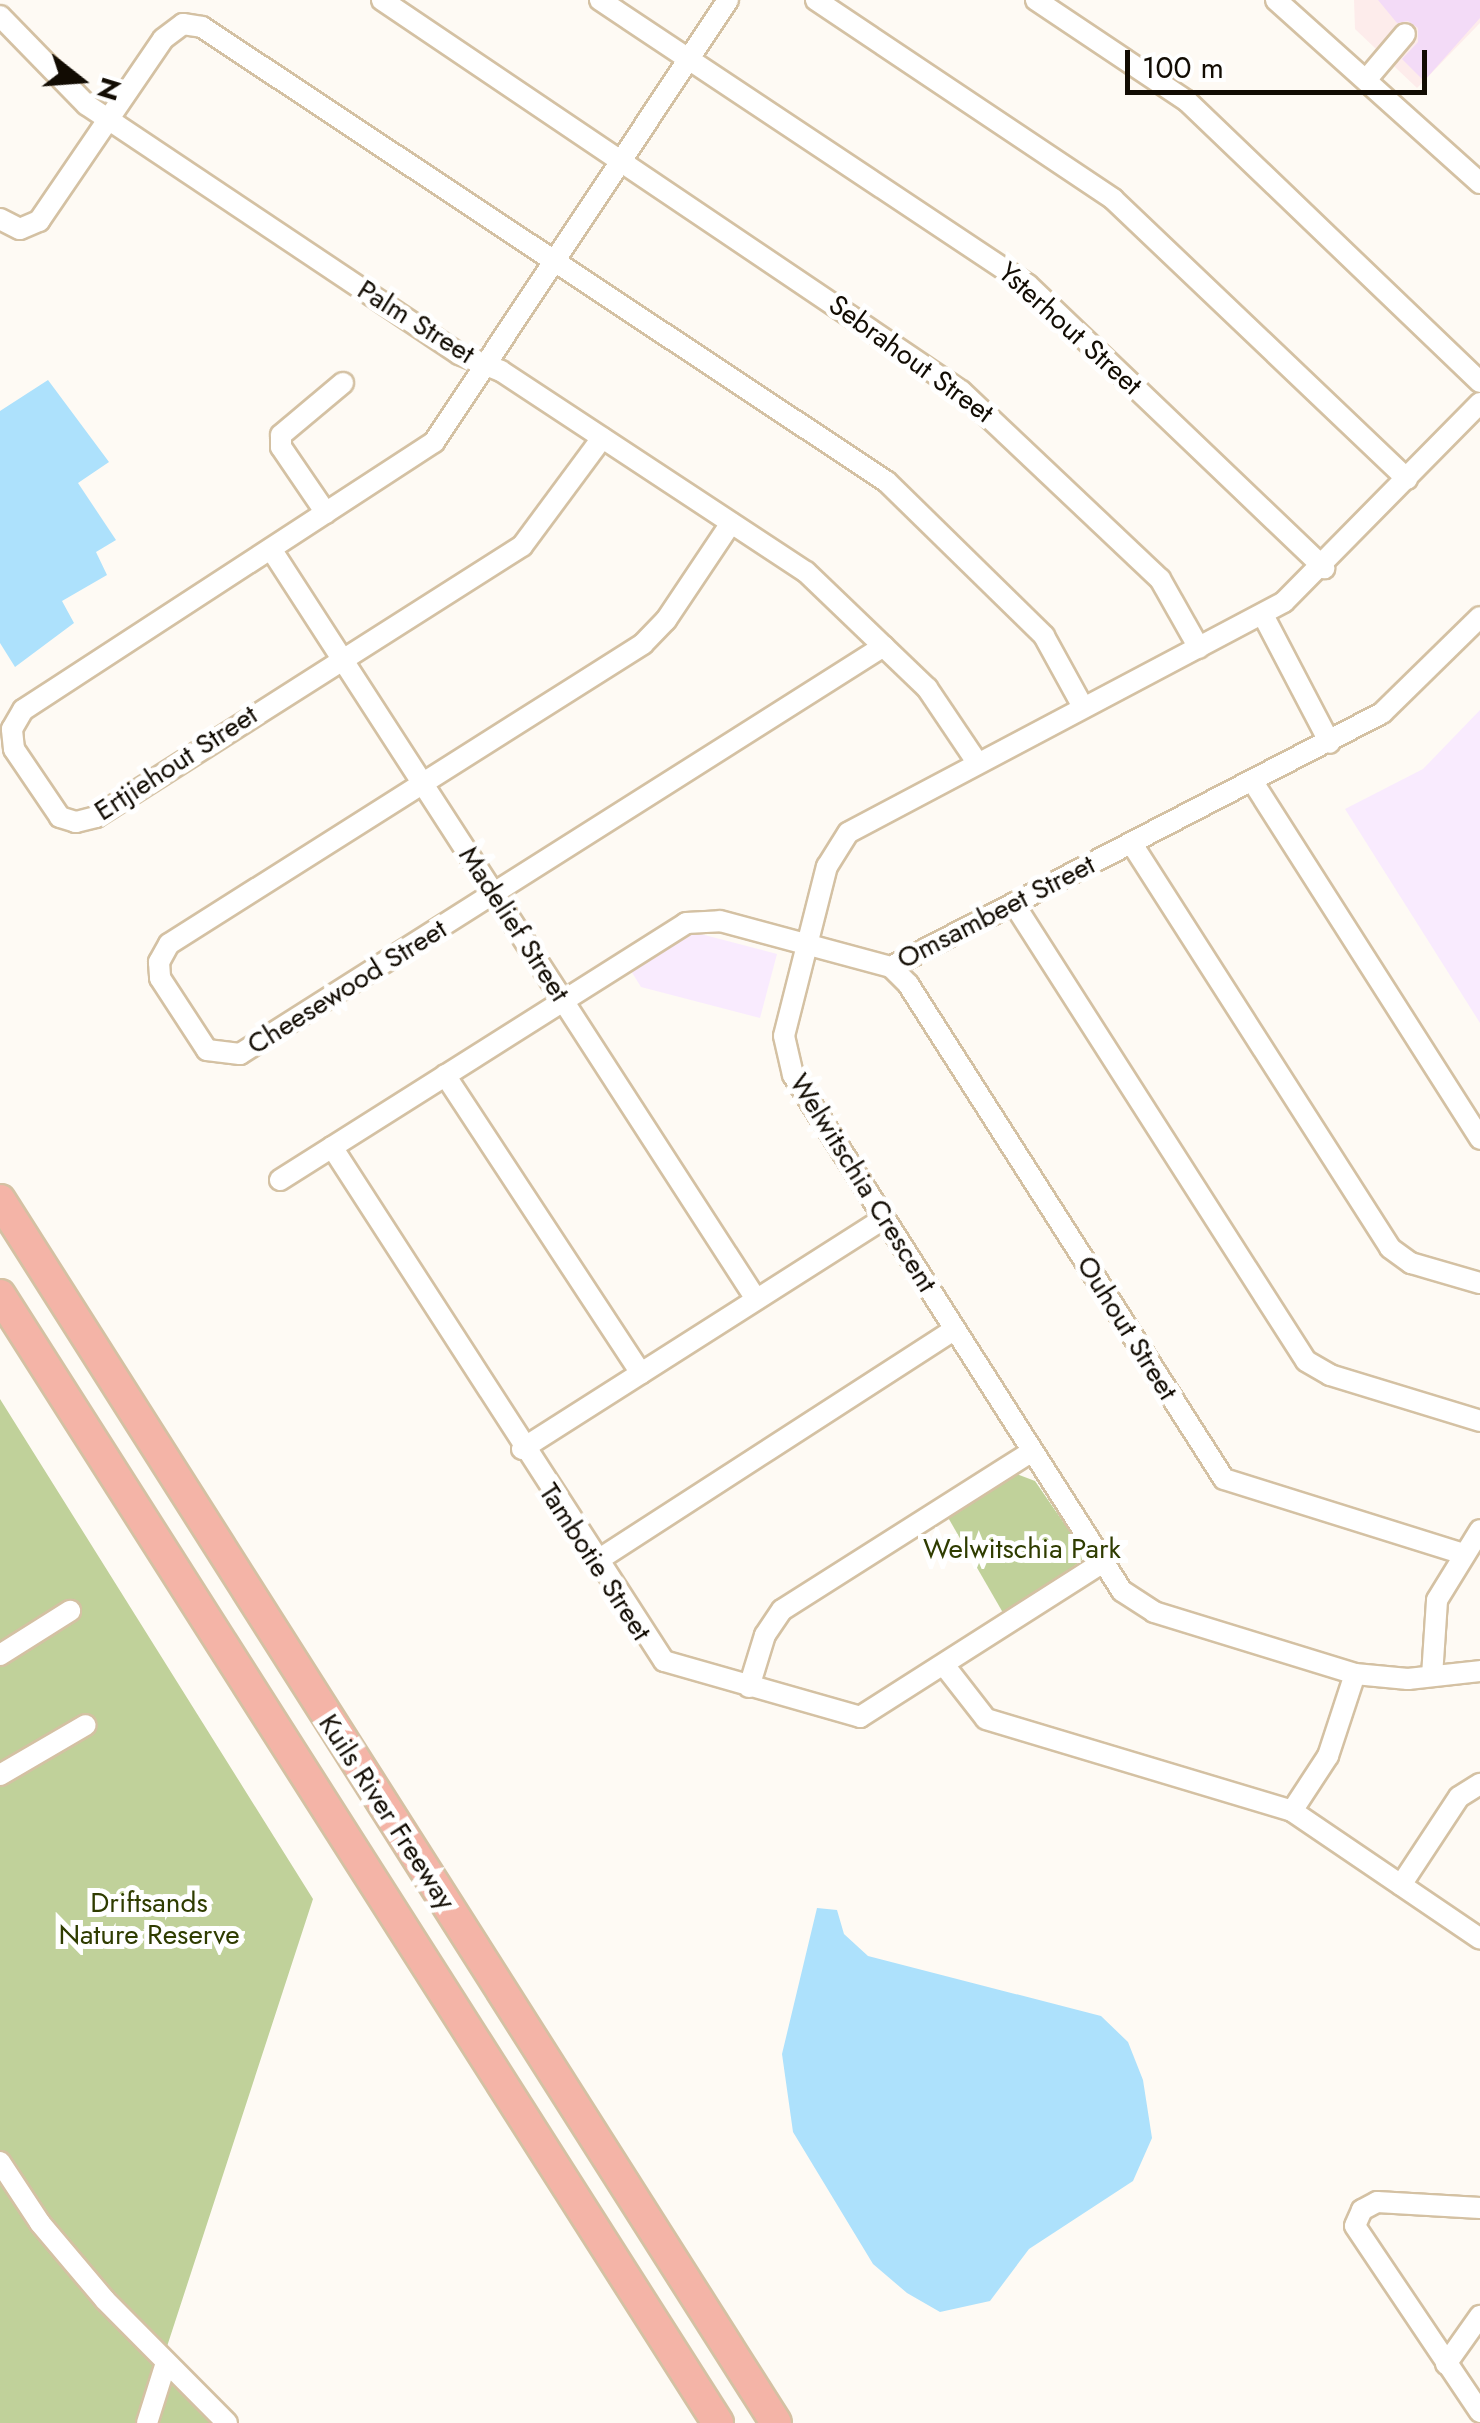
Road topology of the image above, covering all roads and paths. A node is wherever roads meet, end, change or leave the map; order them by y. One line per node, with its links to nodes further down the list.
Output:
1 (382, 0): 12 (street, Sebrahout Street)
2 (600, 0): 9 (street, Ysterhout Street)
3 (728, 0): 9 (street, Palm Street)
4 (816, 0): 21 (street)
5 (1036, 0): 17 (street)
6 (1283, 2): 10 (street)
7 (0, 16): 11 (street, Palm Street)
8 (1405, 34): 10 (street)
9 (688, 60): 12 (street, Palm Street); 25 (street, Ysterhout Street)
10 (1366, 80): 13 (street)
11 (108, 118): 14 (street); 15 (street); 16 (street, Palm Street)
12 (621, 160): 15 (street, Palm Street); 29 (street, Sebrahout Street)
13 (1478, 182)
14 (0, 219)
15 (554, 261): 16 (street, Palm Street); 31 (street)
16 (484, 364): 20 (street); 22 (street, Ertjiehout Street)
17 (1480, 382)
18 (343, 383): 22 (street)
19 (1480, 403): 21 (street, Welwitschia Crescent)
20 (602, 438): 23 (street); 30 (street, Ertjiehout Street)
21 (1408, 479): 25 (street, Welwitschia Crescent)
22 (326, 513): 24 (street, Ertjiehout Street)
23 (731, 523): 28 (street); 35 (street, Cheesewood Street)
24 (271, 549): 30 (street, Madelief Street); 30 (street, Ertjiehout Street)
25 (1324, 568): 26 (street, Welwitschia Crescent)
26 (1263, 615): 29 (street, Welwitschia Crescent); 32 (street)
27 (1480, 617): 32 (street, Omsambeet Street)
28 (884, 646): 33 (street); 37 (street, Cheesewood Street)
29 (1199, 648): 31 (street, Welwitschia Crescent)
30 (341, 657): 35 (street, Madelief Street)
31 (1084, 708): 33 (street, Welwitschia Crescent)
32 (1330, 743): 34 (street, Omsambeet Street)
33 (977, 762): 39 (street, Welwitschia Crescent)
34 (1253, 782): 36 (street, Omsambeet Street); 43 (street)
35 (422, 783): 37 (street, Madelief Street); 37 (street, Cheesewood Street)
36 (1132, 844): 38 (street, Omsambeet Street); 48 (street)
37 (494, 894): 41 (street, Madelief Street)
38 (1014, 904): 40 (street, Omsambeet Street); 53 (street)
39 (805, 946): 40 (street, Omsambeet Street); 41 (street, Omsambeet Street); 47 (street, Welwitschia Crescent)
40 (891, 967): 57 (street, Ouhout Street)
41 (563, 1000): 42 (street, Omsambeet Street); 50 (street, Madelief Street)
42 (445, 1075): 44 (street, Omsambeet Street); 52 (street)
43 (1480, 1139)
44 (332, 1148): 45 (street, Omsambeet Street); 54 (street, Tambotie Street)
45 (280, 1180)
46 (0, 1200): 82 (highway, Kuils River Freeway)
47 (884, 1218): 50 (street); 51 (street, Welwitschia Crescent)
48 (1480, 1283)
49 (0, 1295): 81 (highway, Kuils River Freeway)
50 (756, 1299): 52 (street)
51 (954, 1330): 55 (street, Welwitschia Crescent); 58 (street)
52 (641, 1374): 54 (street)
53 (1480, 1421)
54 (522, 1449): 58 (street, Tambotie Street)
55 (1031, 1452): 59 (street, Welwitschia Crescent); 66 (street)
56 (1480, 1530): 57 (street)
57 (1464, 1554): 65 (street)
58 (596, 1562): 66 (street, Tambotie Street)
59 (1102, 1563): 62 (street, Tambotie Street); 64 (street, Welwitschia Crescent)
60 (70, 1611): 61 (street)
61 (0, 1655)
62 (944, 1665): 66 (street, Tambotie Street); 70 (street)
63 (1480, 1671): 65 (street, Welwitschia Crescent)
64 (1355, 1674): 65 (street, Welwitschia Crescent); 70 (street)
65 (1432, 1676)
66 (749, 1687)
67 (86, 1726): 68 (street)
68 (0, 1775)
69 (1480, 1784): 71 (street)
70 (1292, 1811): 71 (street)
71 (1401, 1886): 72 (street)
72 (1480, 1939)
73 (0, 2162): 77 (street)
74 (1480, 2208): 76 (street)
75 (1480, 2316): 76 (street)
76 (1446, 2364): 78 (street)
77 (164, 2366): 79 (street); 80 (street)
78 (1480, 2412)
79 (147, 2423)
80 (227, 2423)
81 (718, 2423)
82 (776, 2423)

